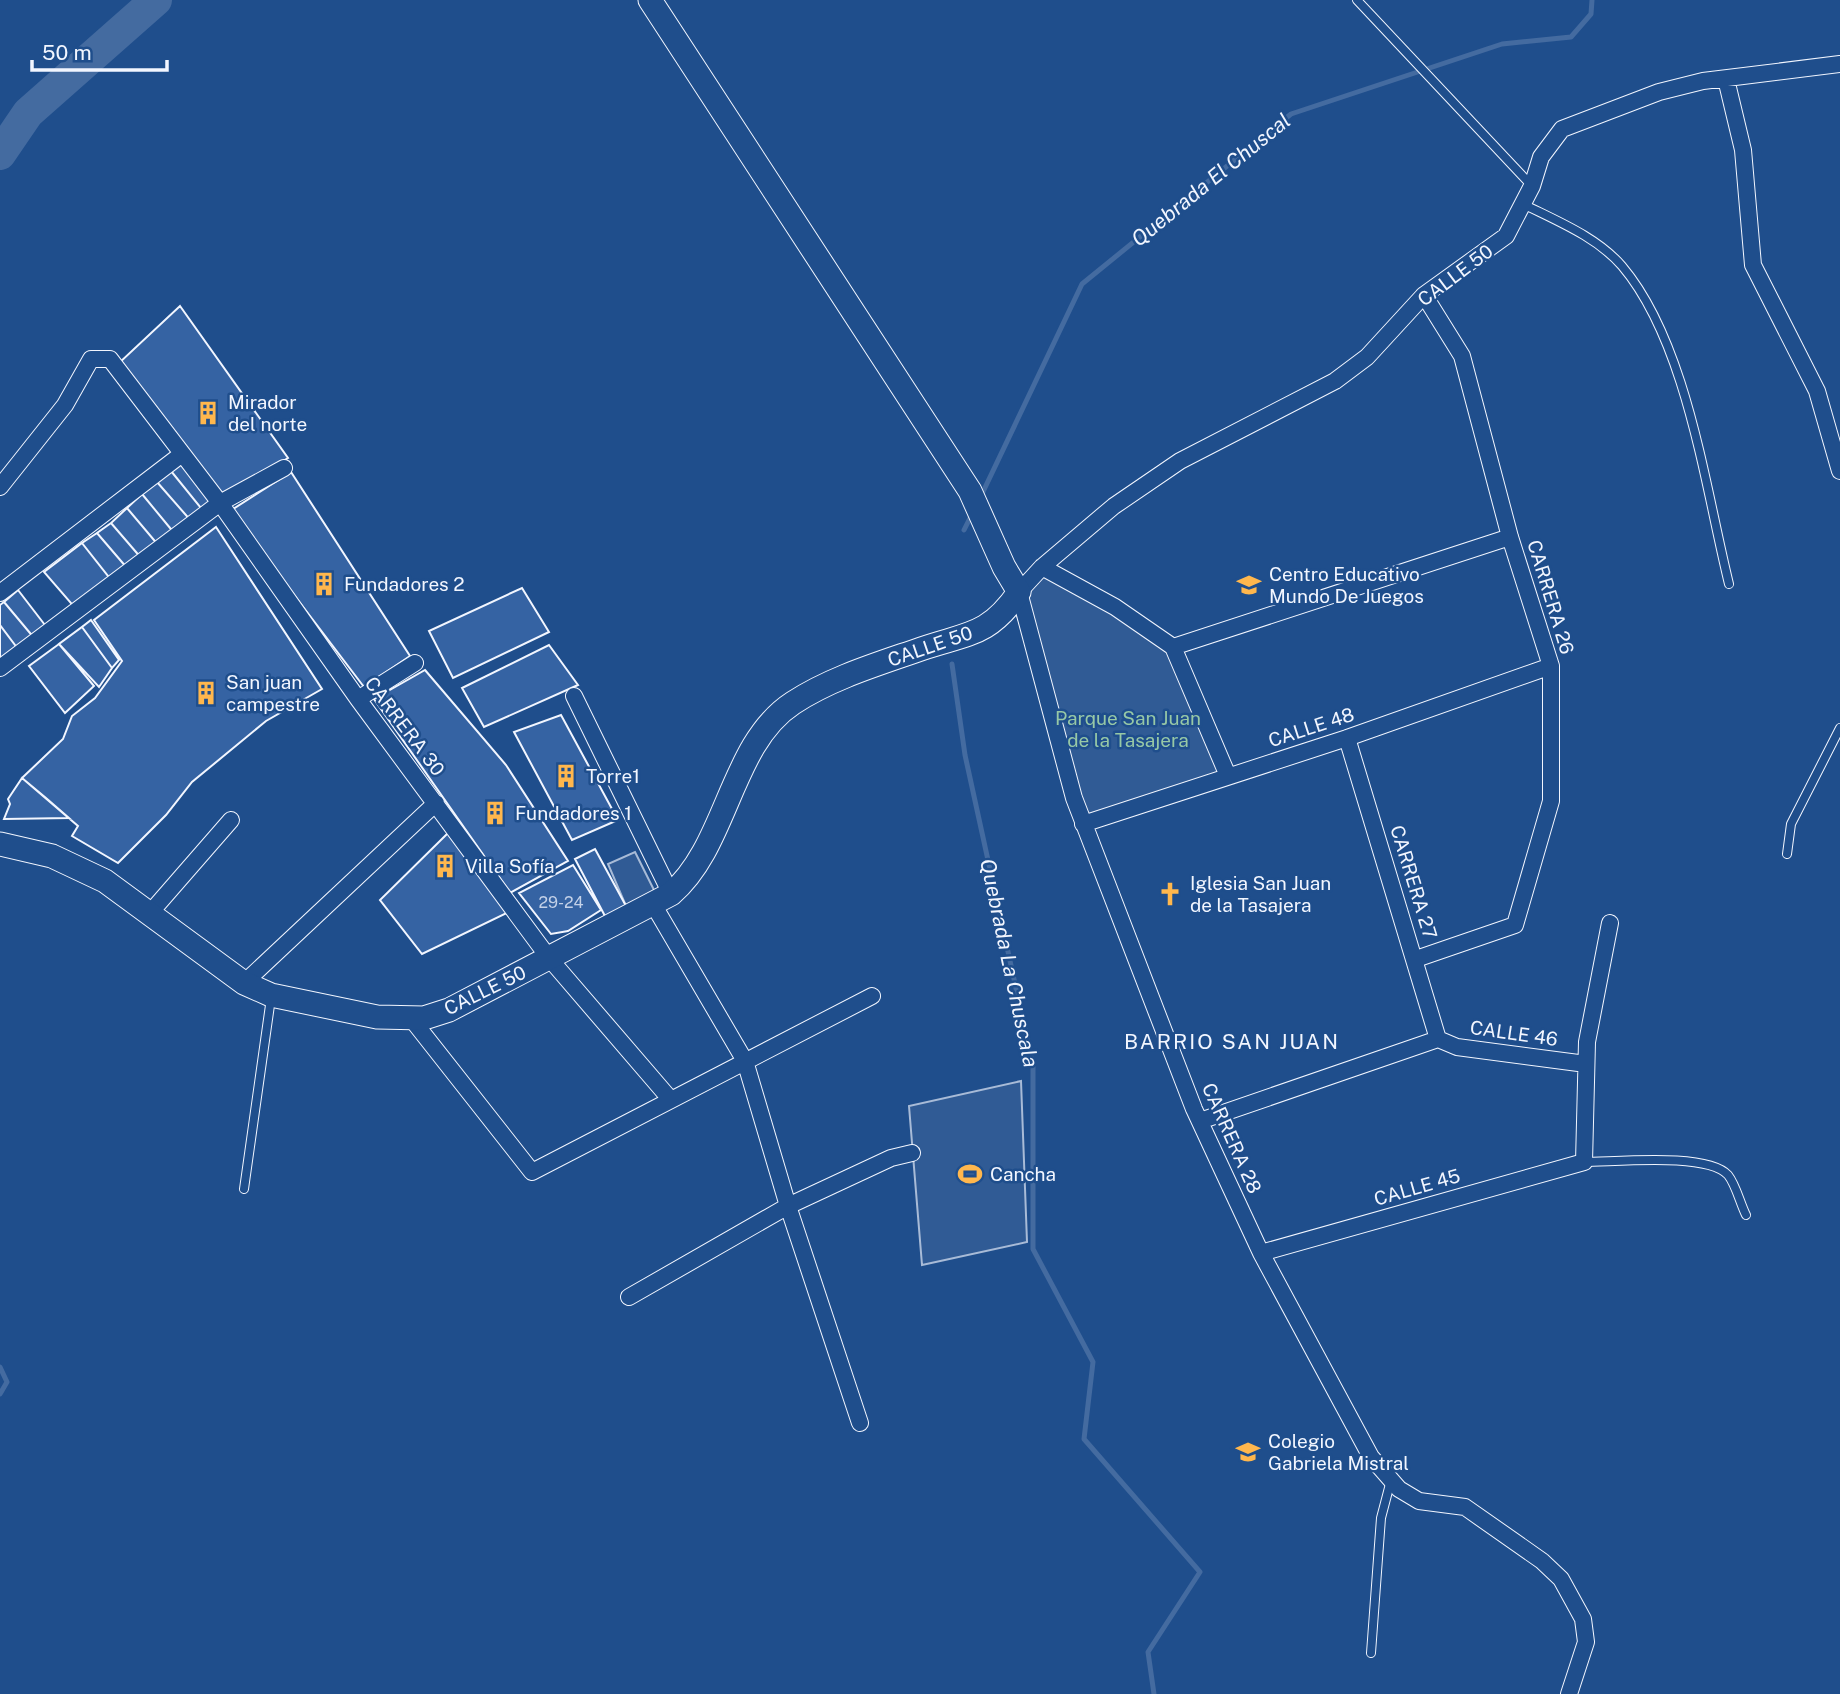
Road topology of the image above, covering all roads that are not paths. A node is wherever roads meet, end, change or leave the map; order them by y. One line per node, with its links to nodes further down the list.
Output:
1 (1357, 0): 5 (lane)
2 (655, 8): 16 (street)
3 (1840, 64): 4 (street, CALLE 50)
4 (1726, 79): 5 (street, CALLE 50); 10 (street)
5 (1532, 186): 6 (street, CALLE 50)
6 (1523, 204): 7 (street, CALLE 50); 15 (lane)
7 (1424, 295): 13 (street, CARRERA 26); 14 (street, CALLE 50)
8 (182, 454): 11 (street, CARRERA 30); 12 (street, CARRERA 30); 17 (street)
9 (284, 468): 12 (street)
10 (1840, 471)
11 (0, 487)
12 (220, 503): 21 (street); 23 (street, CARRERA 30)
13 (1510, 537): 18 (street); 20 (street, CARRERA 26)
14 (1042, 567): 16 (street, CALLE 50); 18 (street)
15 (1729, 584)
16 (1019, 592): 29 (street, CARRERA 28); 32 (street, CALLE 50)
17 (0, 593)
18 (1173, 647): 26 (street)
19 (415, 663): 23 (street)
20 (1551, 666): 25 (street, CALLE 48); 36 (street, CARRERA 26)
21 (0, 668)
22 (574, 696): 32 (street)
23 (358, 699): 27 (street, CARRERA 30)
24 (1840, 728): 31 (lane)
25 (1347, 738): 26 (street, CALLE 48); 36 (street, CARRERA 27)
26 (1228, 776): 29 (street, CALLE 48)
27 (436, 803): 35 (street, CARRERA 30); 37 (street)
28 (230, 820): 33 (street)
29 (1083, 824): 45 (street, CARRERA 28)
30 (0, 844): 33 (street, CALLE 50)
31 (1787, 854)
32 (662, 899): 35 (street, CALLE 50); 42 (street)
33 (150, 913): 37 (street, CALLE 50)
34 (1610, 923): 43 (street)
35 (549, 958): 40 (street, CALLE 50); 44 (street, CARRERA 30)
36 (1416, 959): 41 (street, CARRERA 27)
37 (244, 983): 38 (street, CALLE 50)
38 (271, 995): 40 (street, CALLE 50); 48 (lane)
39 (872, 996): 42 (street)
40 (410, 1017): 44 (street)
41 (1438, 1039): 43 (street, CALLE 46); 45 (street)
42 (745, 1061): 44 (street); 49 (street)
43 (1586, 1064): 47 (street)
44 (671, 1100)
45 (1199, 1121): 51 (street, CARRERA 28)
46 (912, 1153): 49 (street)
47 (1584, 1162): 50 (lane); 51 (street, CALLE 45)
48 (244, 1189)
49 (788, 1206): 52 (street); 53 (street)
50 (1746, 1215)
51 (1261, 1253): 54 (street, CARRERA 28)
52 (629, 1297)
53 (860, 1423)
54 (1391, 1480): 55 (lane); 56 (street, CARRERA 28)
55 (1371, 1653)
56 (1569, 1694)

